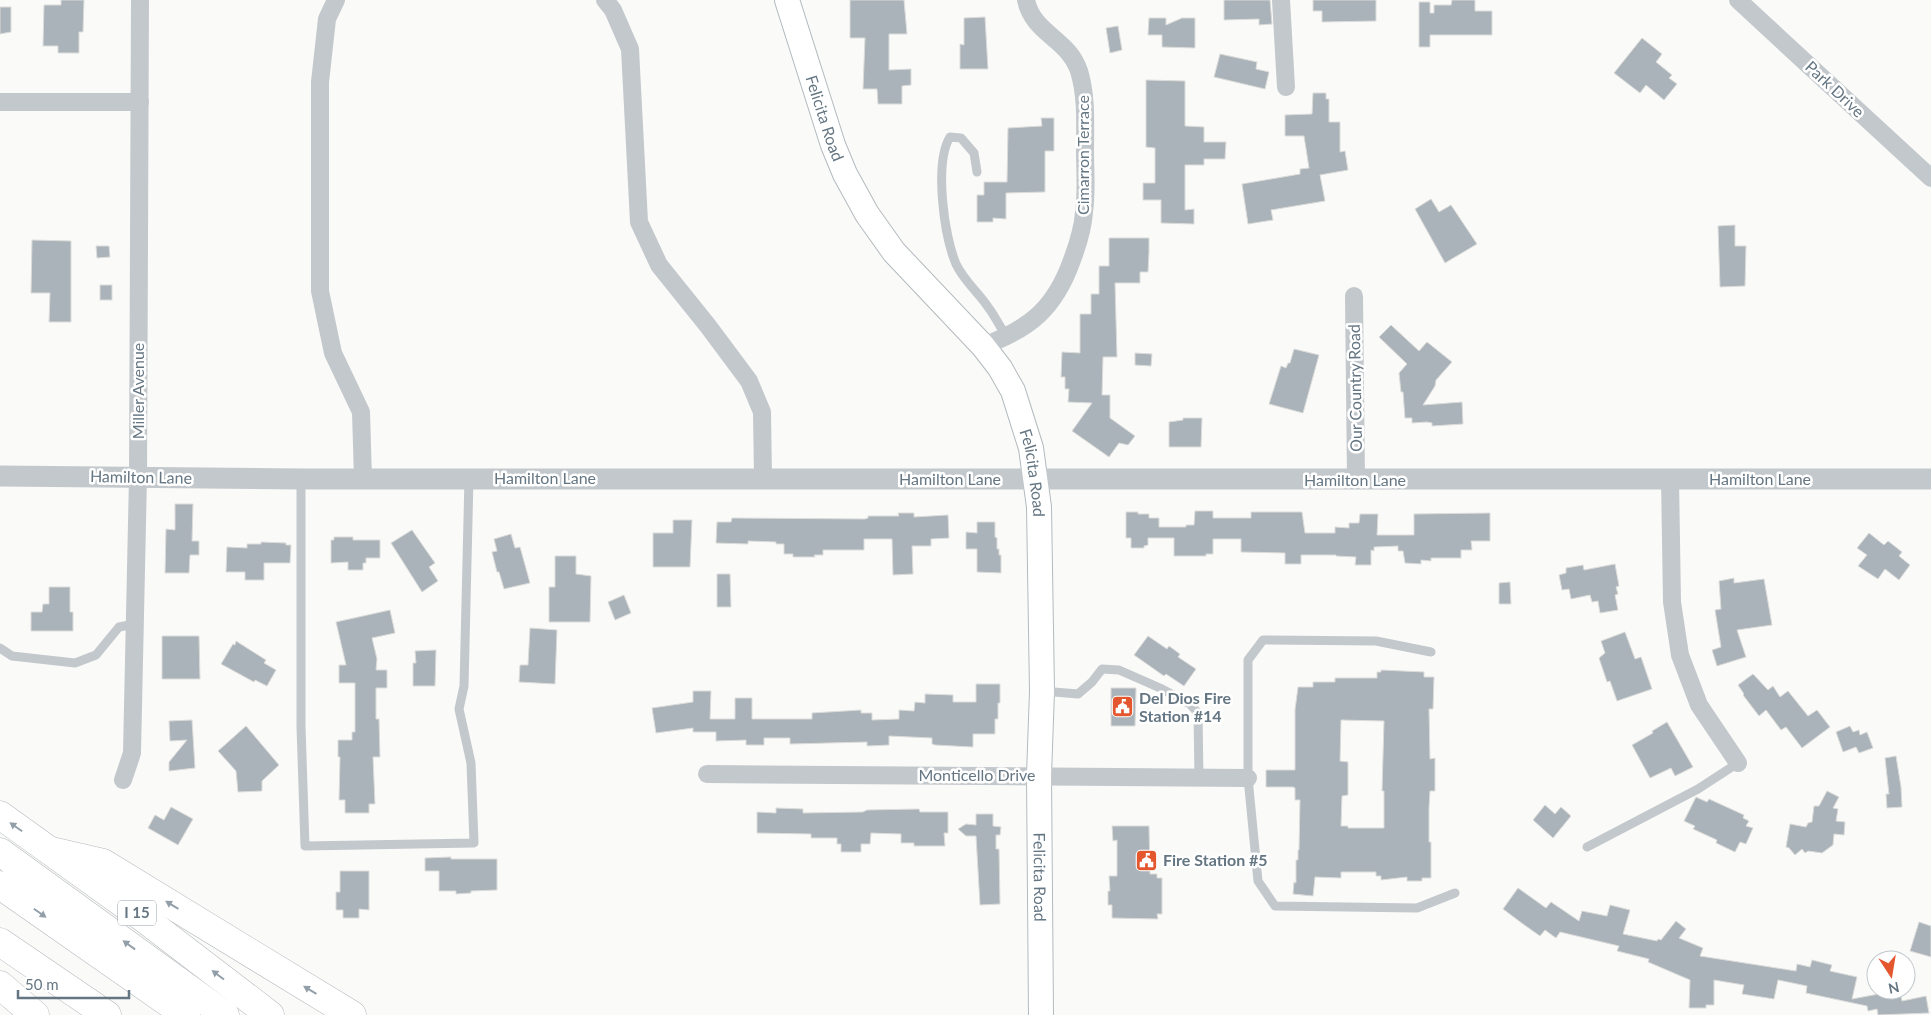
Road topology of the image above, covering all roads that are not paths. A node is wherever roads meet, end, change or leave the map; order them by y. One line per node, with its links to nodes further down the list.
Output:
1 (140, 0): 10 (street, Miller Avenue)
2 (336, 0): 22 (street)
3 (606, 0): 19 (street)
4 (787, 0): 15 (main road, Felicita Road)
5 (1026, 0): 14 (street, Cimarron Terrace)
6 (1282, 0): 8 (street)
7 (1738, 0): 12 (street, Park Drive)
8 (1286, 88)
9 (0, 102): 10 (street)
10 (140, 102): 17 (street, Miller Avenue)
11 (977, 172): 14 (lane)
12 (1931, 178)
13 (1354, 296): 25 (street, Our Country Road)
14 (1006, 336): 15 (street, Cimarron Terrace)
15 (983, 346): 20 (main road, Felicita Road)
16 (0, 476): 17 (street, Hamilton Lane)
17 (138, 477): 21 (street, Hamilton Lane); 26 (street, Miller Avenue)
18 (469, 478): 19 (street, Hamilton Lane); 21 (lane); 22 (street, Hamilton Lane)
19 (763, 478): 20 (street, Hamilton Lane)
20 (1035, 478): 25 (street, Hamilton Lane); 29 (main road, Felicita Road)
21 (301, 479): 22 (street, Hamilton Lane)
22 (363, 479)
23 (1670, 479): 24 (street, Hamilton Lane); 25 (street, Hamilton Lane); 30 (street)
24 (1931, 479)
25 (1356, 480)
26 (134, 624): 27 (lane); 35 (street, Miller Avenue)
27 (0, 648)
28 (1431, 652): 33 (lane)
29 (1042, 691): 32 (main road, Felicita Road); 34 (lane)
30 (1738, 763): 37 (lane)
31 (707, 774): 32 (street, Monticello Drive)
32 (1039, 776): 34 (street, Monticello Drive); 52 (main road, Felicita Road)
33 (1248, 778): 34 (street, Monticello Drive); 41 (lane)
34 (1199, 779)
35 (123, 780)
36 (0, 815): 38 (highway, I 15, one-way to 36)
37 (1587, 847)
38 (51, 851): 50 (highway, I 15, one-way to 38); 51 (highway, one-way to 38)
39 (0, 852): 43 (highway, one-way to 39)
40 (0, 885): 47 (highway, one-way to 47)
41 (1454, 893)
42 (0, 942): 46 (highway)
43 (162, 969): 48 (highway); 49 (highway)
44 (0, 985): 45 (highway)
45 (35, 1015)
46 (107, 1015)
47 (186, 1015)
48 (225, 1015)
49 (253, 1015)
50 (270, 1015)
51 (352, 1015)
52 (1041, 1015)

